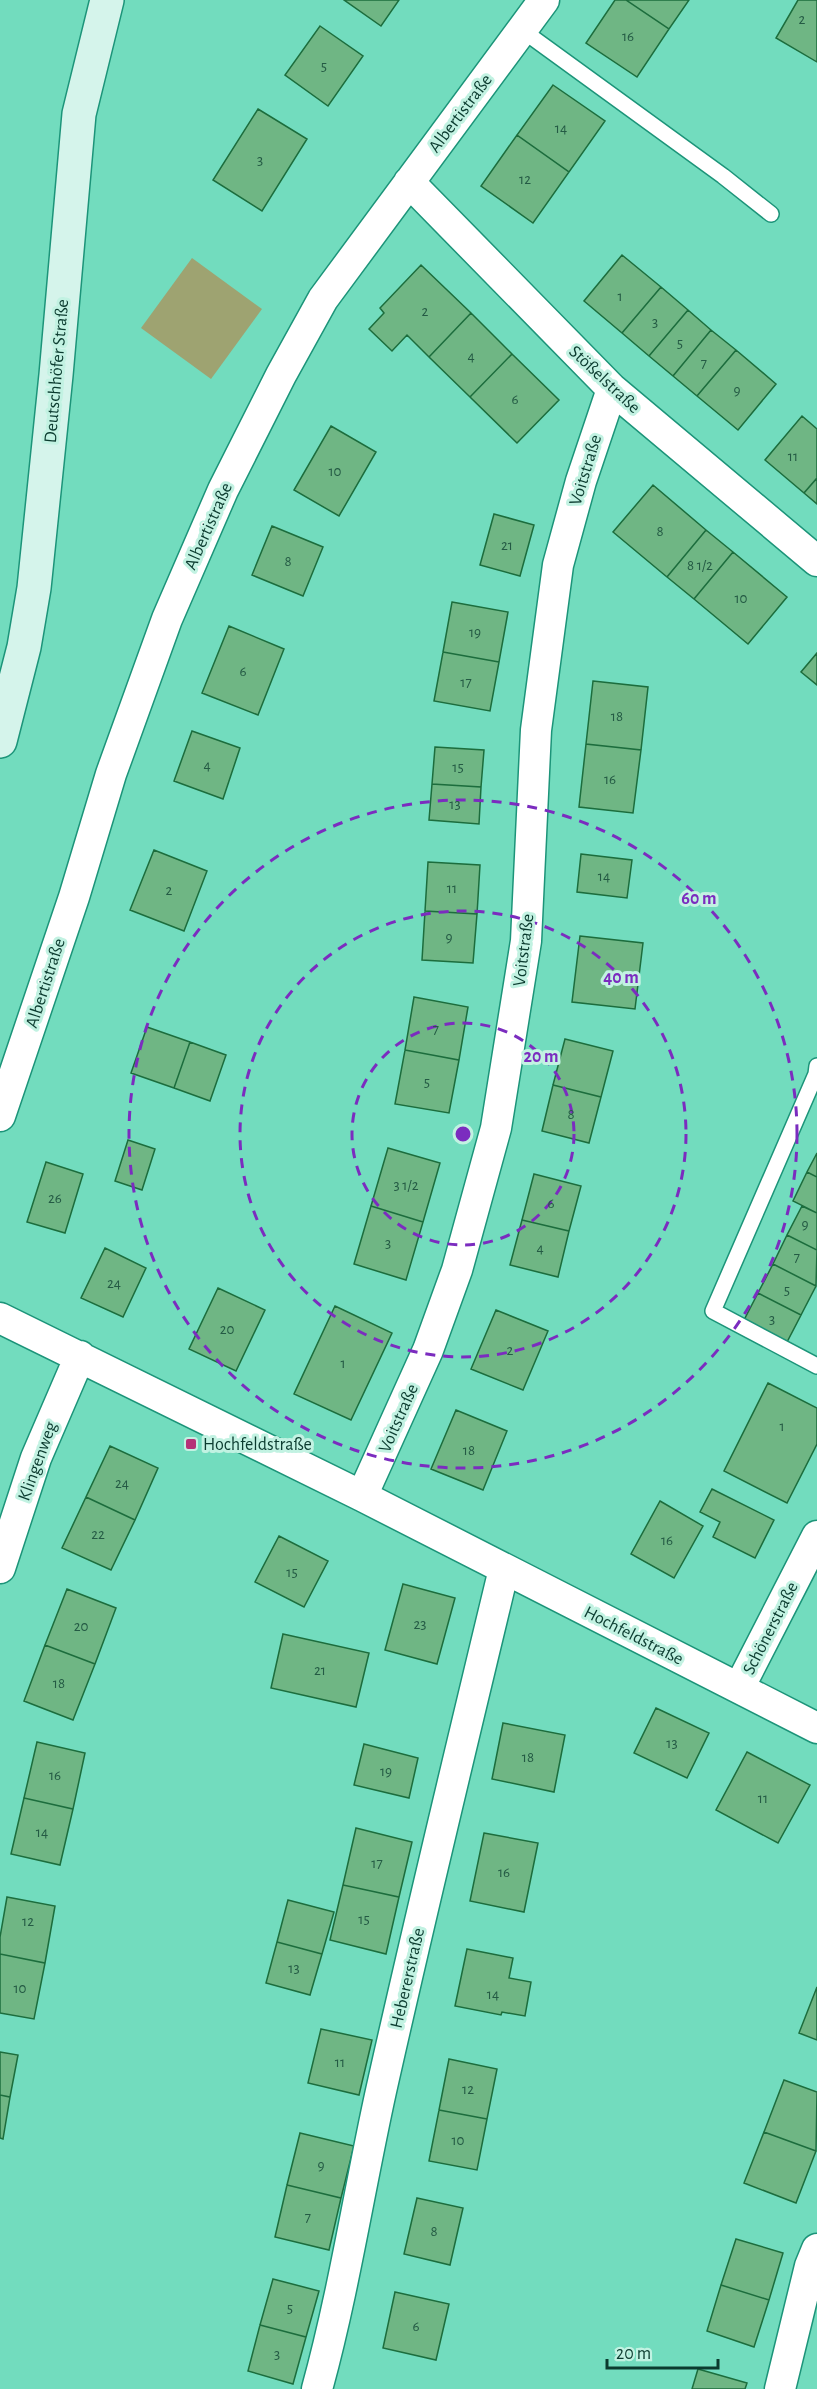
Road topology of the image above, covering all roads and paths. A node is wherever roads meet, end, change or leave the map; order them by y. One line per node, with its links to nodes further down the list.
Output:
1 (107, 0): 8 (main road, Deutschhöfer Straße)
2 (544, 0): 3 (street, Albertistraße)
3 (522, 30): 4 (street, Albertistraße); 5 (lane)
4 (409, 182): 6 (street, Stößelstraße); 10 (street, Albertistraße)
5 (771, 214)
6 (612, 388): 7 (street, Stößelstraße); 14 (street, Voitstraße)
7 (817, 561)
8 (0, 741)
9 (817, 1066): 13 (lane)
10 (0, 1116)
11 (0, 1318): 12 (street, Hochfeldstraße)
12 (80, 1356): 14 (street, Hochfeldstraße); 16 (street, Klingenweg)
13 (817, 1366)
14 (362, 1496): 17 (street, Hochfeldstraße)
15 (817, 1536): 18 (street, Schönerstraße)
16 (0, 1568)
17 (504, 1569): 18 (street, Hochfeldstraße); 21 (street, Hebererstraße)
18 (739, 1688): 19 (street, Hochfeldstraße)
19 (817, 1728)
20 (817, 2249): 22 (street)
21 (317, 2389)
22 (780, 2389)

